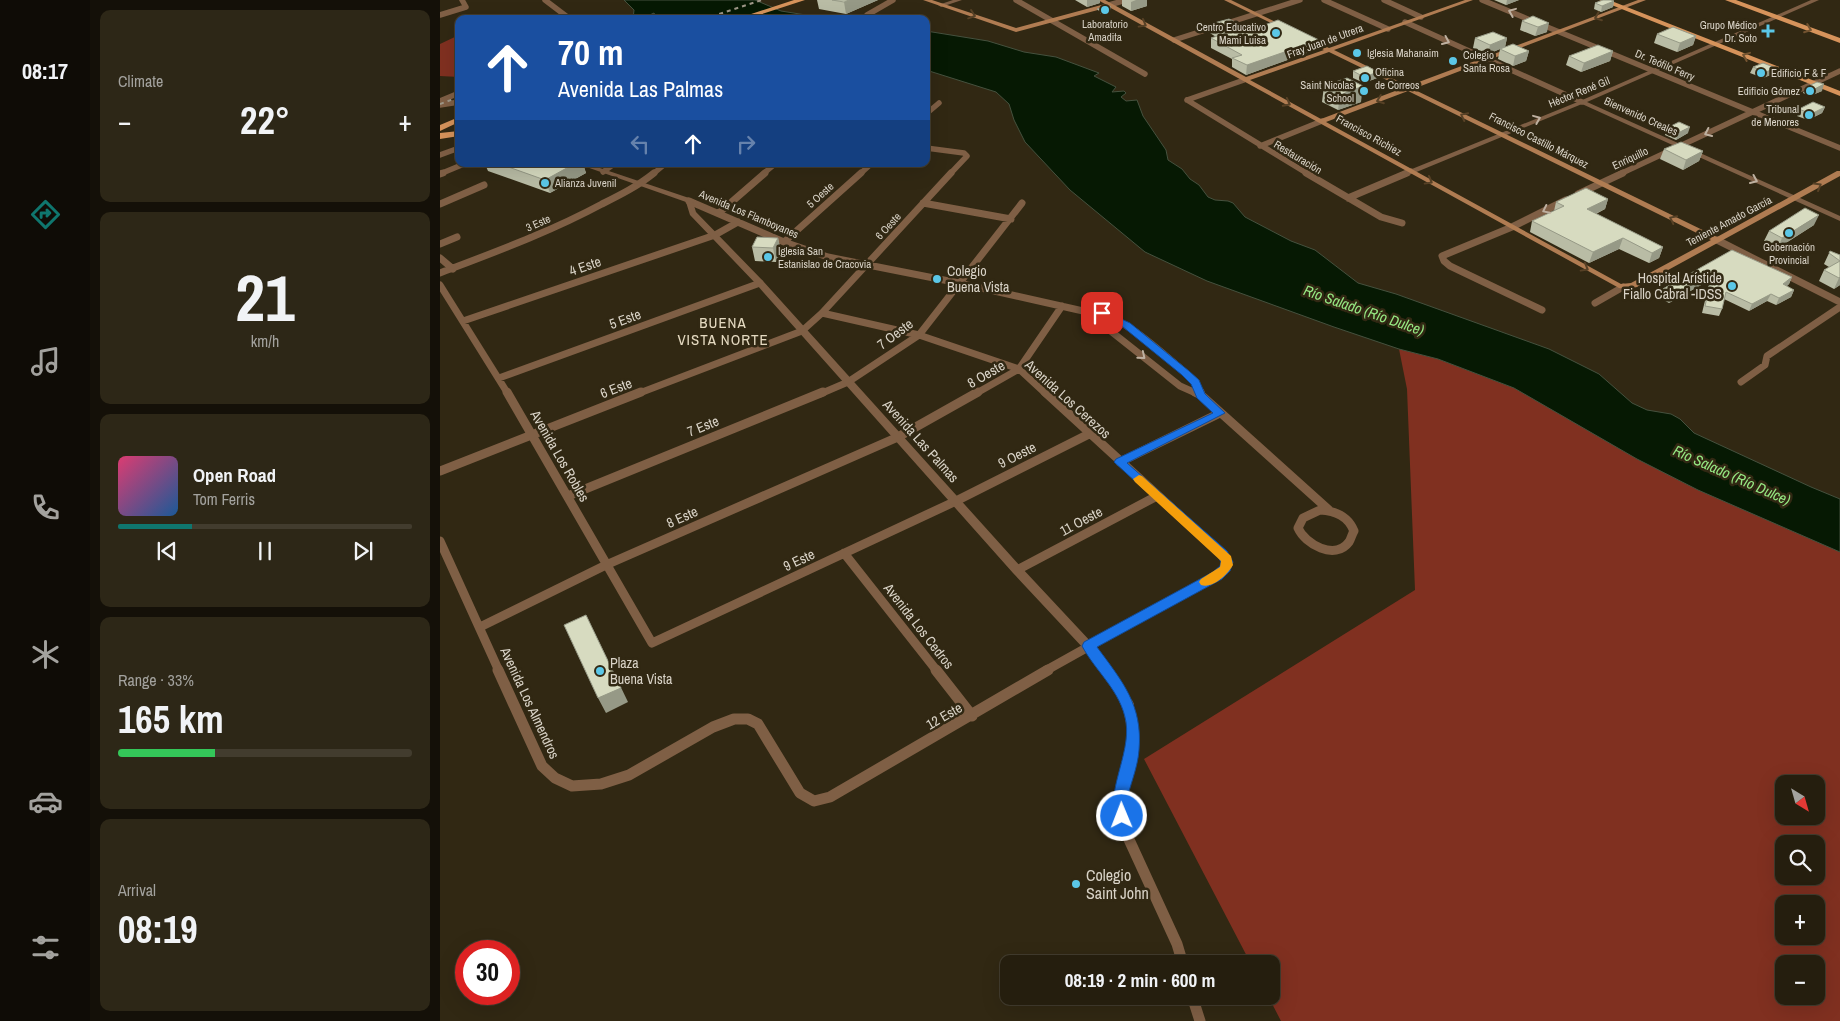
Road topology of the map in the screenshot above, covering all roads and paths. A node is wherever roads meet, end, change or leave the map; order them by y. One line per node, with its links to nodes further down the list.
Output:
1 (462, 0): 26 (street)
2 (545, 0): 27 (street)
3 (801, 0): 23 (main road)
4 (808, 0): 23 (main road)
5 (893, 0): 30 (street)
6 (926, 0): 21 (main road)
7 (959, 0): 21 (street)
8 (1016, 0): 33 (street)
9 (1100, 0): 22 (main road, Francisco Richiez)
10 (1126, 0): 22 (street)
11 (1227, 0): 25 (main road)
12 (1296, 0): 25 (street)
13 (1324, 0): 35 (street)
14 (1384, 0): 31 (street)
15 (1470, 0): 31 (main road, Fray Juan de Utrera)
16 (1482, 0): 37 (street, Dr. Teófilo Ferry, one-way to 16)
17 (1603, 0): 24 (main road)
18 (1643, 0): 24 (main road)
19 (1729, 0): 32 (main road)
20 (1816, 0): 32 (street, Héctor René Gil)
21 (941, 5): 33 (main road, one-way to 33)
22 (1109, 5): 33 (main road); 39 (main road, Francisco Richiez, one-way to 39)
23 (777, 8): 28 (main road); 29 (main road)
24 (1623, 8): 37 (main road, one-way to 37); 41 (main road)
25 (1256, 14): 36 (main road); 39 (street)
26 (440, 15)
27 (565, 15)
28 (753, 15)
29 (759, 15)
30 (867, 15)
31 (1421, 17): 34 (main road, Fray Juan de Utrera)
32 (1777, 17): 40 (main road, one-way to 40); 41 (street, Héctor René Gil)
33 (1052, 21): 46 (street)
34 (1406, 22): 35 (main road, Fray Juan de Utrera); 43 (street, Bienvenido Creales, one-way to 43)
35 (1388, 29): 42 (main road, Fray Juan de Utrera)
36 (1290, 31)
37 (1559, 32): 43 (main road); 44 (street, Dr. Teófilo Ferry)
38 (1303, 38): 42 (main road, Francisco Castillo Márquez)
39 (1174, 40): 47 (main road, Francisco Richiez)
40 (1840, 41)
41 (1714, 43): 44 (street, Héctor René Gil); 48 (main road, one-way to 41)
42 (1329, 50): 47 (main road, Fray Juan de Utrera); 49 (main road, Francisco Castillo Márquez)
43 (1486, 59): 49 (main road); 55 (street, Bienvenido Creales)
44 (1655, 71): 55 (street, Héctor René Gil); 58 (street, Dr. Teófilo Ferry)
45 (1840, 71): 48 (street, Enriquillo)
46 (1145, 74)
47 (1244, 80): 52 (street, Fray Juan de Utrera); 60 (main road, Francisco Richiez, one-way to 60)
48 (1814, 84): 50 (main road); 58 (street, Enriquillo)
49 (1409, 89): 60 (main road, one-way to 60); 63 (main road, Francisco Castillo Márquez, one-way to 49)
50 (1840, 94)
51 (455, 95): 53 (street)
52 (1187, 100): 65 (street, Restauración)
53 (440, 101): 54 (street)
54 (455, 102)
55 (1582, 102): 63 (street, Héctor René Gil, one-way to 55); 66 (street, Bienvenido Creales)
56 (938, 103): 57 (street)
57 (930, 110)
58 (1753, 112): 66 (street, Enriquillo, one-way to 66); 67 (street, Dr. Teófilo Ferry)
59 (455, 120): 61 (main road)
60 (1322, 121): 65 (street); 78 (main road, Francisco Richiez)
61 (440, 128)
62 (455, 134): 64 (main road)
63 (1501, 134): 78 (street, Héctor René Gil); 82 (main road, Francisco Castillo Márquez)
64 (440, 136)
65 (1260, 146): 85 (street, Restauración)
66 (1680, 146): 82 (street, Enriquillo); 86 (street, Bienvenido Creales, one-way to 86)
67 (1840, 148)
68 (455, 149): 70 (street)
69 (930, 149): 71 (street)
70 (440, 155)
71 (967, 156): 89 (street, 6 Oeste)
72 (457, 167): 81 (street)
73 (590, 167): 79 (street)
74 (610, 167): 79 (street)
75 (661, 167): 83 (street, 3 Este)
76 (772, 167): 91 (street)
77 (868, 167): 100 (street, 5 Oeste)
78 (1411, 171): 85 (street, Héctor René Gil); 96 (main road, Francisco Richiez, one-way to 96)
79 (603, 172): 83 (street)
80 (1840, 173): 86 (main road, Teniente Amado García, one-way to 80)
81 (440, 174)
82 (1600, 183): 96 (street, Enriquillo, one-way to 96); 99 (main road, Francisco Castillo Márquez, one-way to 82)
83 (640, 184): 87 (street); 104 (street, 3 Este)
84 (484, 185): 90 (street)
85 (1348, 198): 95 (street, Restauración)
86 (1795, 199): 93 (street, Bienvenido Creales); 99 (main road, Teniente Amado García)
87 (689, 201): 91 (street, Avenida Los Flamboyanes); 97 (street, Avenida Las Palmas)
88 (1022, 202): 92 (street, 7 Oeste)
89 (923, 203): 92 (street); 103 (street, 6 Oeste)
90 (440, 204)
91 (719, 213): 94 (street, Avenida Los Flamboyanes)
92 (1011, 218): 106 (street, 7 Oeste)
93 (1840, 219)
94 (738, 222): 97 (street); 100 (street, Avenida Los Flamboyanes)
95 (1402, 223)
96 (1512, 227): 109 (main road, Francisco Richiez, one-way to 109); 114 (street, Enriquillo)
97 (714, 235): 107 (street, Avenida Las Palmas); 117 (street, 4 Este)
98 (457, 237): 101 (street)
99 (1717, 240): 109 (main road, Teniente Amado García); 110 (street, Francisco Castillo Márquez)
100 (784, 242): 103 (street, Avenida Los Flamboyanes)
101 (440, 244)
102 (440, 258): 104 (street)
103 (866, 265): 106 (street, Avenida Los Flamboyanes); 116 (street, 6 Oeste)
104 (452, 269): 105 (street, 3 Este)
105 (440, 273)
106 (959, 283): 112 (street, Avenida Los Flamboyanes); 119 (street, 7 Oeste)
107 (760, 284): 118 (street, Avenida Las Palmas); 121 (street, 5 Este)
108 (440, 285): 117 (street, Avenida Los Robles)
109 (1625, 287): 111 (street)
110 (1840, 302)
111 (1595, 304)
112 (1062, 306): 115 (street, Avenida Los Flamboyanes); 120 (street, 8 Oeste)
113 (1840, 307): 123 (street)
114 (1542, 310)
115 (1092, 313): 124 (street, Avenida Los Flamboyanes, one-way to 124); 124 (street, Avenida Los Flamboyanes)
116 (822, 314): 118 (street, 6 Oeste); 119 (street, Avenida Los Cerezos)
117 (463, 321): 121 (street, Avenida Los Robles)
118 (802, 330): 122 (street, Avenida Las Palmas); 126 (street, 6 Este)
119 (919, 335): 120 (street, Avenida Los Cerezos); 122 (street, 7 Oeste)
120 (1019, 369): 127 (street, Avenida Los Cerezos); 128 (street, 8 Oeste)
121 (499, 378): 126 (street, Avenida Los Robles)
122 (848, 382): 128 (street, Avenida Las Palmas); 131 (street, 7 Este)
123 (1741, 382)
124 (1201, 395): 125 (street, Avenida Los Flamboyanes)
125 (1220, 413): 129 (street); 134 (street, Avenida Los Flamboyanes)
126 (531, 434): 130 (street, 6 Este); 131 (street, Avenida Los Robles)
127 (1089, 434): 129 (street, Avenida Los Cerezos); 133 (street, 9 Oeste)
128 (898, 437): 133 (street, Avenida Las Palmas); 137 (street, 8 Este)
129 (1120, 462): 132 (street, Avenida Los Cerezos)
130 (440, 471)
131 (568, 496): 137 (street, Avenida Los Robles)
132 (1157, 496): 138 (street, Avenida Los Cerezos); 139 (street, 11 Oeste)
133 (956, 500): 136 (street, 9 Este); 139 (street, Avenida Las Palmas)
134 (1329, 510): 134 (street)
135 (440, 540): 140 (street, Avenida Los Almendros)
136 (844, 553): 141 (street, 9 Este); 144 (street, Avenida Los Cedros)
137 (606, 565): 140 (street, 8 Este); 141 (street, Avenida Los Robles)
138 (1227, 565): 142 (street, 12 Este)
139 (1017, 570): 142 (street, Avenida Las Palmas)
140 (480, 627): 145 (street, Avenida Los Almendros)
141 (652, 643)
142 (1088, 646): 143 (street, Avenida Las Palmas); 144 (street, 12 Este)
143 (1128, 704): 146 (street)
144 (972, 716): 145 (street, 12 Este)
145 (811, 801)
146 (1180, 955)
147 (1195, 1005): 148 (street)
148 (1200, 1021)

